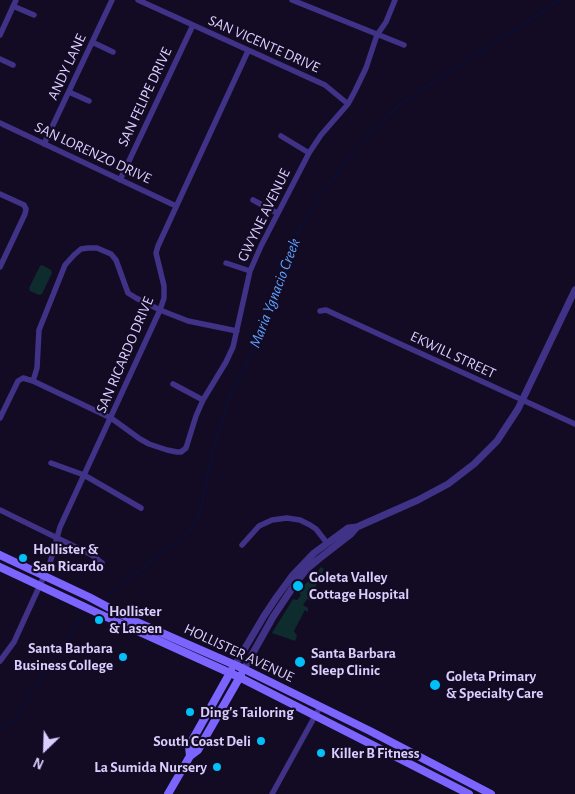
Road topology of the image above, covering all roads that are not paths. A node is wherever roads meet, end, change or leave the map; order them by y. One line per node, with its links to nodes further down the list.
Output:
1 (112, 0): 10 (street, ANDY LANE)
2 (138, 0): 7 (street, SAN VICENTE DRIVE)
3 (292, 0): 9 (street)
4 (396, 0): 9 (street, GWYNE AVENUE)
5 (15, 3): 6 (street); 8 (street)
6 (34, 15)
7 (193, 25): 12 (street, SAN VICENTE DRIVE); 23 (street, SAN FELIPE DRIVE)
8 (0, 34)
9 (377, 35): 11 (street); 18 (street, GWYNE AVENUE)
10 (92, 42): 13 (street); 16 (street, ANDY LANE)
11 (404, 45)
12 (248, 51): 18 (street, SAN VICENTE DRIVE); 26 (street, SAN RICARDO DRIVE)
13 (113, 52)
14 (0, 59): 15 (street)
15 (12, 65)
16 (69, 92): 17 (street); 21 (street, ANDY LANE)
17 (90, 101)
18 (348, 104): 22 (street, GWYNE AVENUE)
19 (0, 123): 21 (street, SAN LORENZO DRIVE)
20 (281, 136): 22 (street)
21 (44, 144): 23 (street, SAN LORENZO DRIVE)
22 (309, 153): 27 (street, GWYNE AVENUE)
23 (120, 180): 26 (street, SAN LORENZO DRIVE)
24 (0, 194): 29 (street)
25 (253, 200): 27 (street)
26 (176, 206): 32 (street, SAN RICARDO DRIVE)
27 (277, 213): 30 (street, GWYNE AVENUE)
28 (226, 263): 30 (street)
29 (0, 267)
30 (250, 270): 34 (street, GWYNE AVENUE)
31 (575, 290): 38 (street)
32 (160, 310): 34 (street); 35 (street); 40 (street, SAN RICARDO DRIVE)
33 (320, 311): 38 (street, EKWILL STREET)
34 (237, 331): 37 (street, GWYNE AVENUE)
35 (33, 381): 39 (street); 40 (street)
36 (173, 384): 37 (street)
37 (203, 400): 40 (street, GWYNE AVENUE)
38 (523, 400): 41 (street, EKWILL STREET); 46 (street)
39 (0, 418)
40 (111, 418): 43 (street, SAN RICARDO DRIVE)
41 (575, 424)
42 (51, 463): 43 (street)
43 (84, 475): 44 (street); 47 (street, SAN RICARDO DRIVE)
44 (141, 508)
45 (0, 510): 47 (street)
46 (357, 527): 48 (street); 57 (street)
47 (57, 538): 51 (street); 53 (street, SAN RICARDO DRIVE)
48 (327, 543): 49 (street); 56 (street)
49 (242, 544)
50 (0, 555): 53 (main road, HOLLISTER AVENUE)
51 (102, 563)
52 (0, 567): 54 (main road, HOLLISTER AVENUE)
53 (44, 576): 54 (street, SAN RICARDO DRIVE); 56 (main road, HOLLISTER AVENUE)
54 (40, 586): 55 (street, SAN RICARDO DRIVE); 58 (main road, HOLLISTER AVENUE)
55 (0, 661)
56 (235, 665): 57 (main road, HOLLISTER AVENUE); 58 (main road)
57 (244, 669): 59 (main road); 60 (main road, HOLLISTER AVENUE)
58 (230, 673): 59 (main road, HOLLISTER AVENUE); 62 (main road)
59 (239, 677): 61 (main road, HOLLISTER AVENUE); 62 (main road)
60 (320, 707): 61 (street); 66 (main road, HOLLISTER AVENUE)
61 (316, 716): 64 (street); 65 (main road, HOLLISTER AVENUE)
62 (190, 756): 63 (main road)
63 (168, 794)
64 (272, 794)
65 (469, 794)
66 (491, 794)

